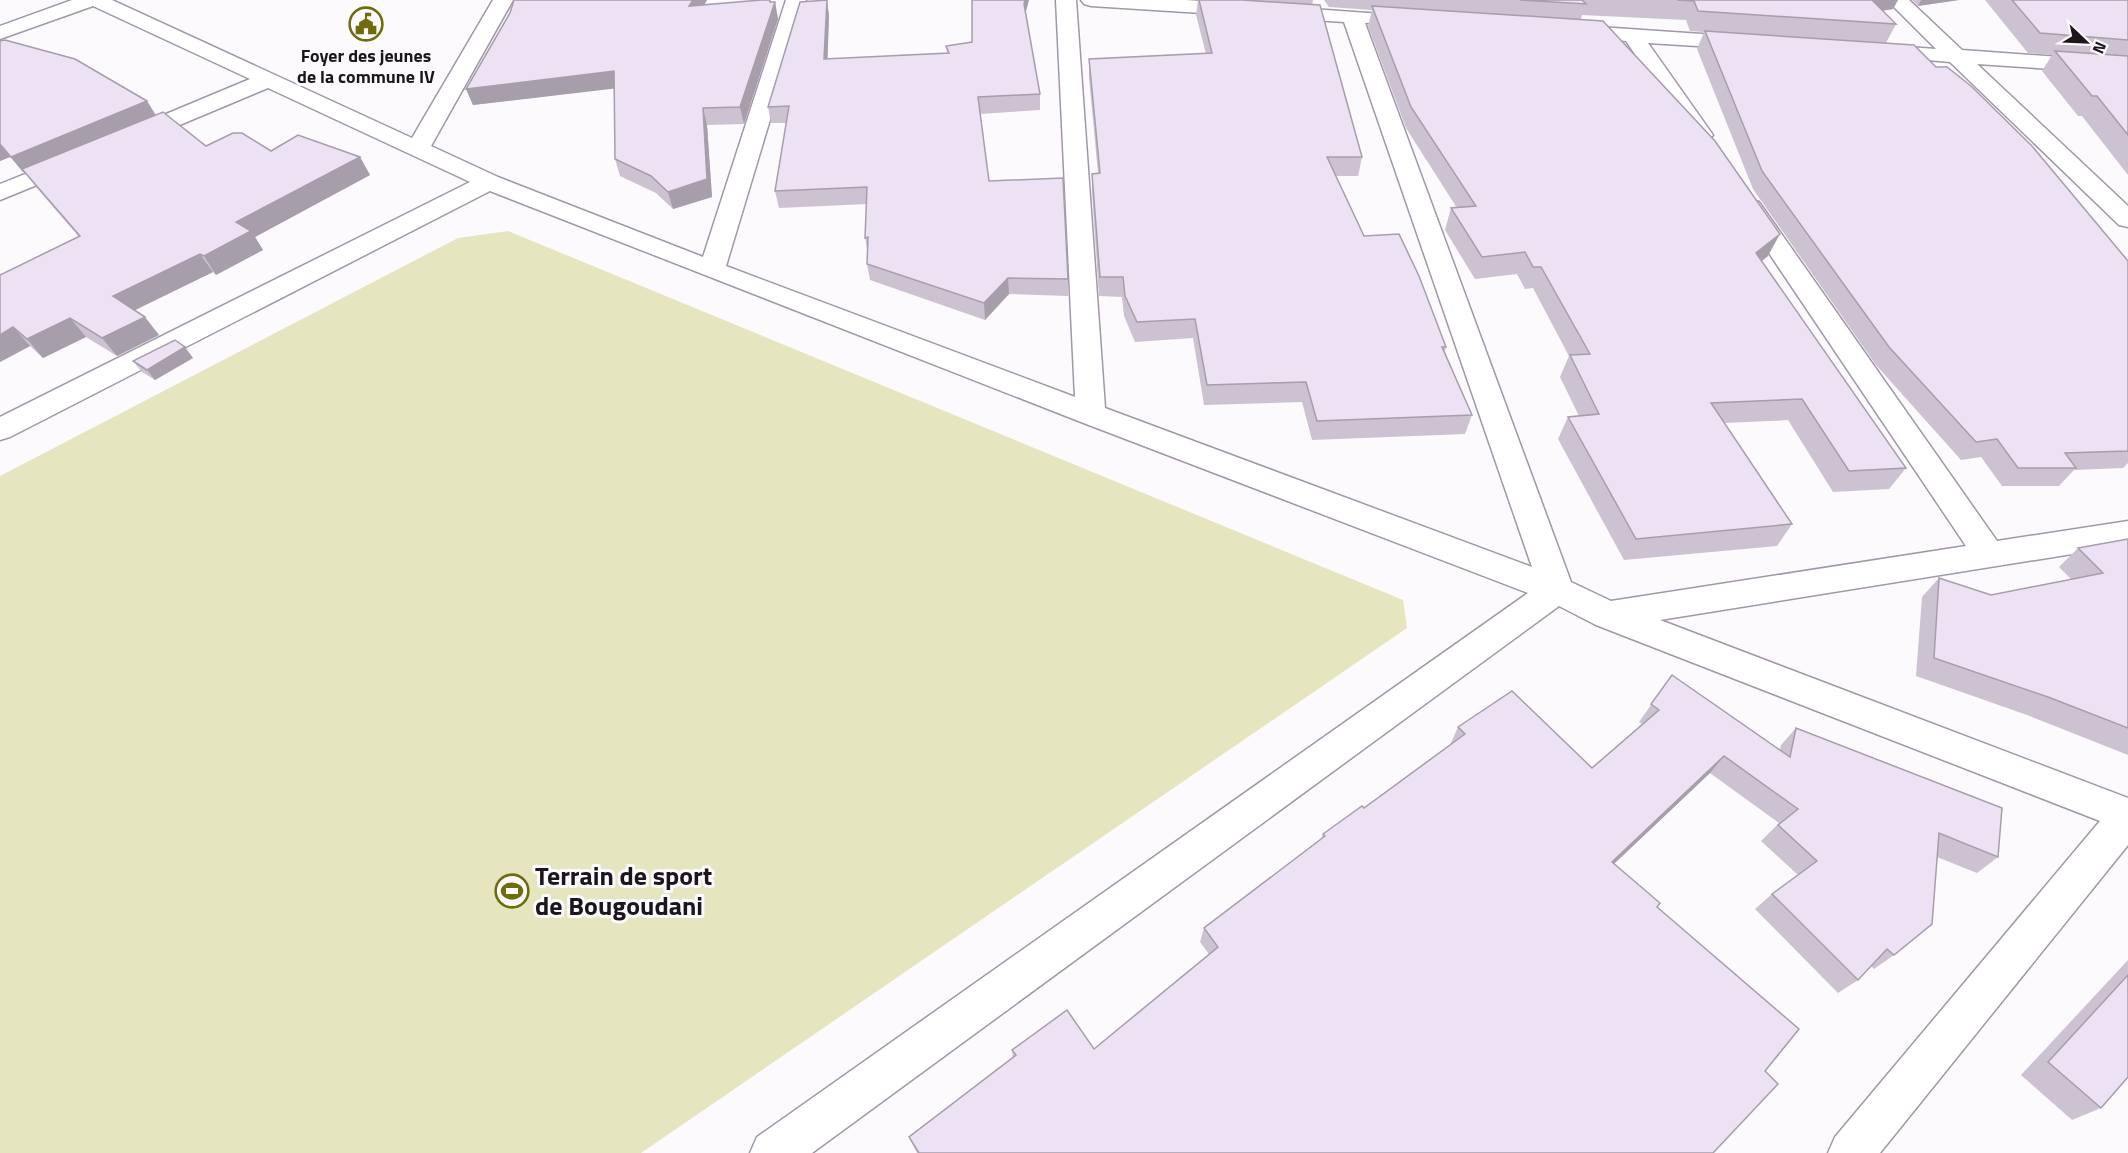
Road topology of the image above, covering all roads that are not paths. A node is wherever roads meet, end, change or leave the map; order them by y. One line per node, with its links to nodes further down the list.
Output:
1 (91, 0): 12 (street)
2 (96, 0): 18 (street)
3 (503, 0): 19 (street)
4 (796, 0): 25 (street)
5 (1066, 0): 26 (street)
6 (1091, 0): 8 (street)
7 (1897, 0): 16 (street)
8 (1140, 2): 9 (street)
9 (1352, 17): 10 (street); 30 (street)
10 (1399, 20)
11 (1550, 30): 13 (street)
12 (0, 33)
13 (1632, 35): 14 (street); 20 (street)
14 (1763, 44)
15 (1859, 50): 16 (street)
16 (1954, 56): 17 (street); 24 (street)
17 (2128, 68)
18 (267, 80): 19 (street); 23 (street)
19 (417, 150): 21 (street)
20 (1713, 153)
21 (489, 182): 25 (street); 27 (street)
22 (1733, 182): 29 (street)
23 (0, 193)
24 (2128, 220)
25 (712, 270): 26 (street)
26 (1091, 415): 30 (street)
27 (0, 430)
28 (2128, 533): 29 (street)
29 (1989, 555): 31 (street)
30 (1557, 590): 31 (street); 33 (street)
31 (1608, 615): 32 (street)
32 (2128, 815): 34 (street)
33 (773, 1153)
34 (1851, 1153)

